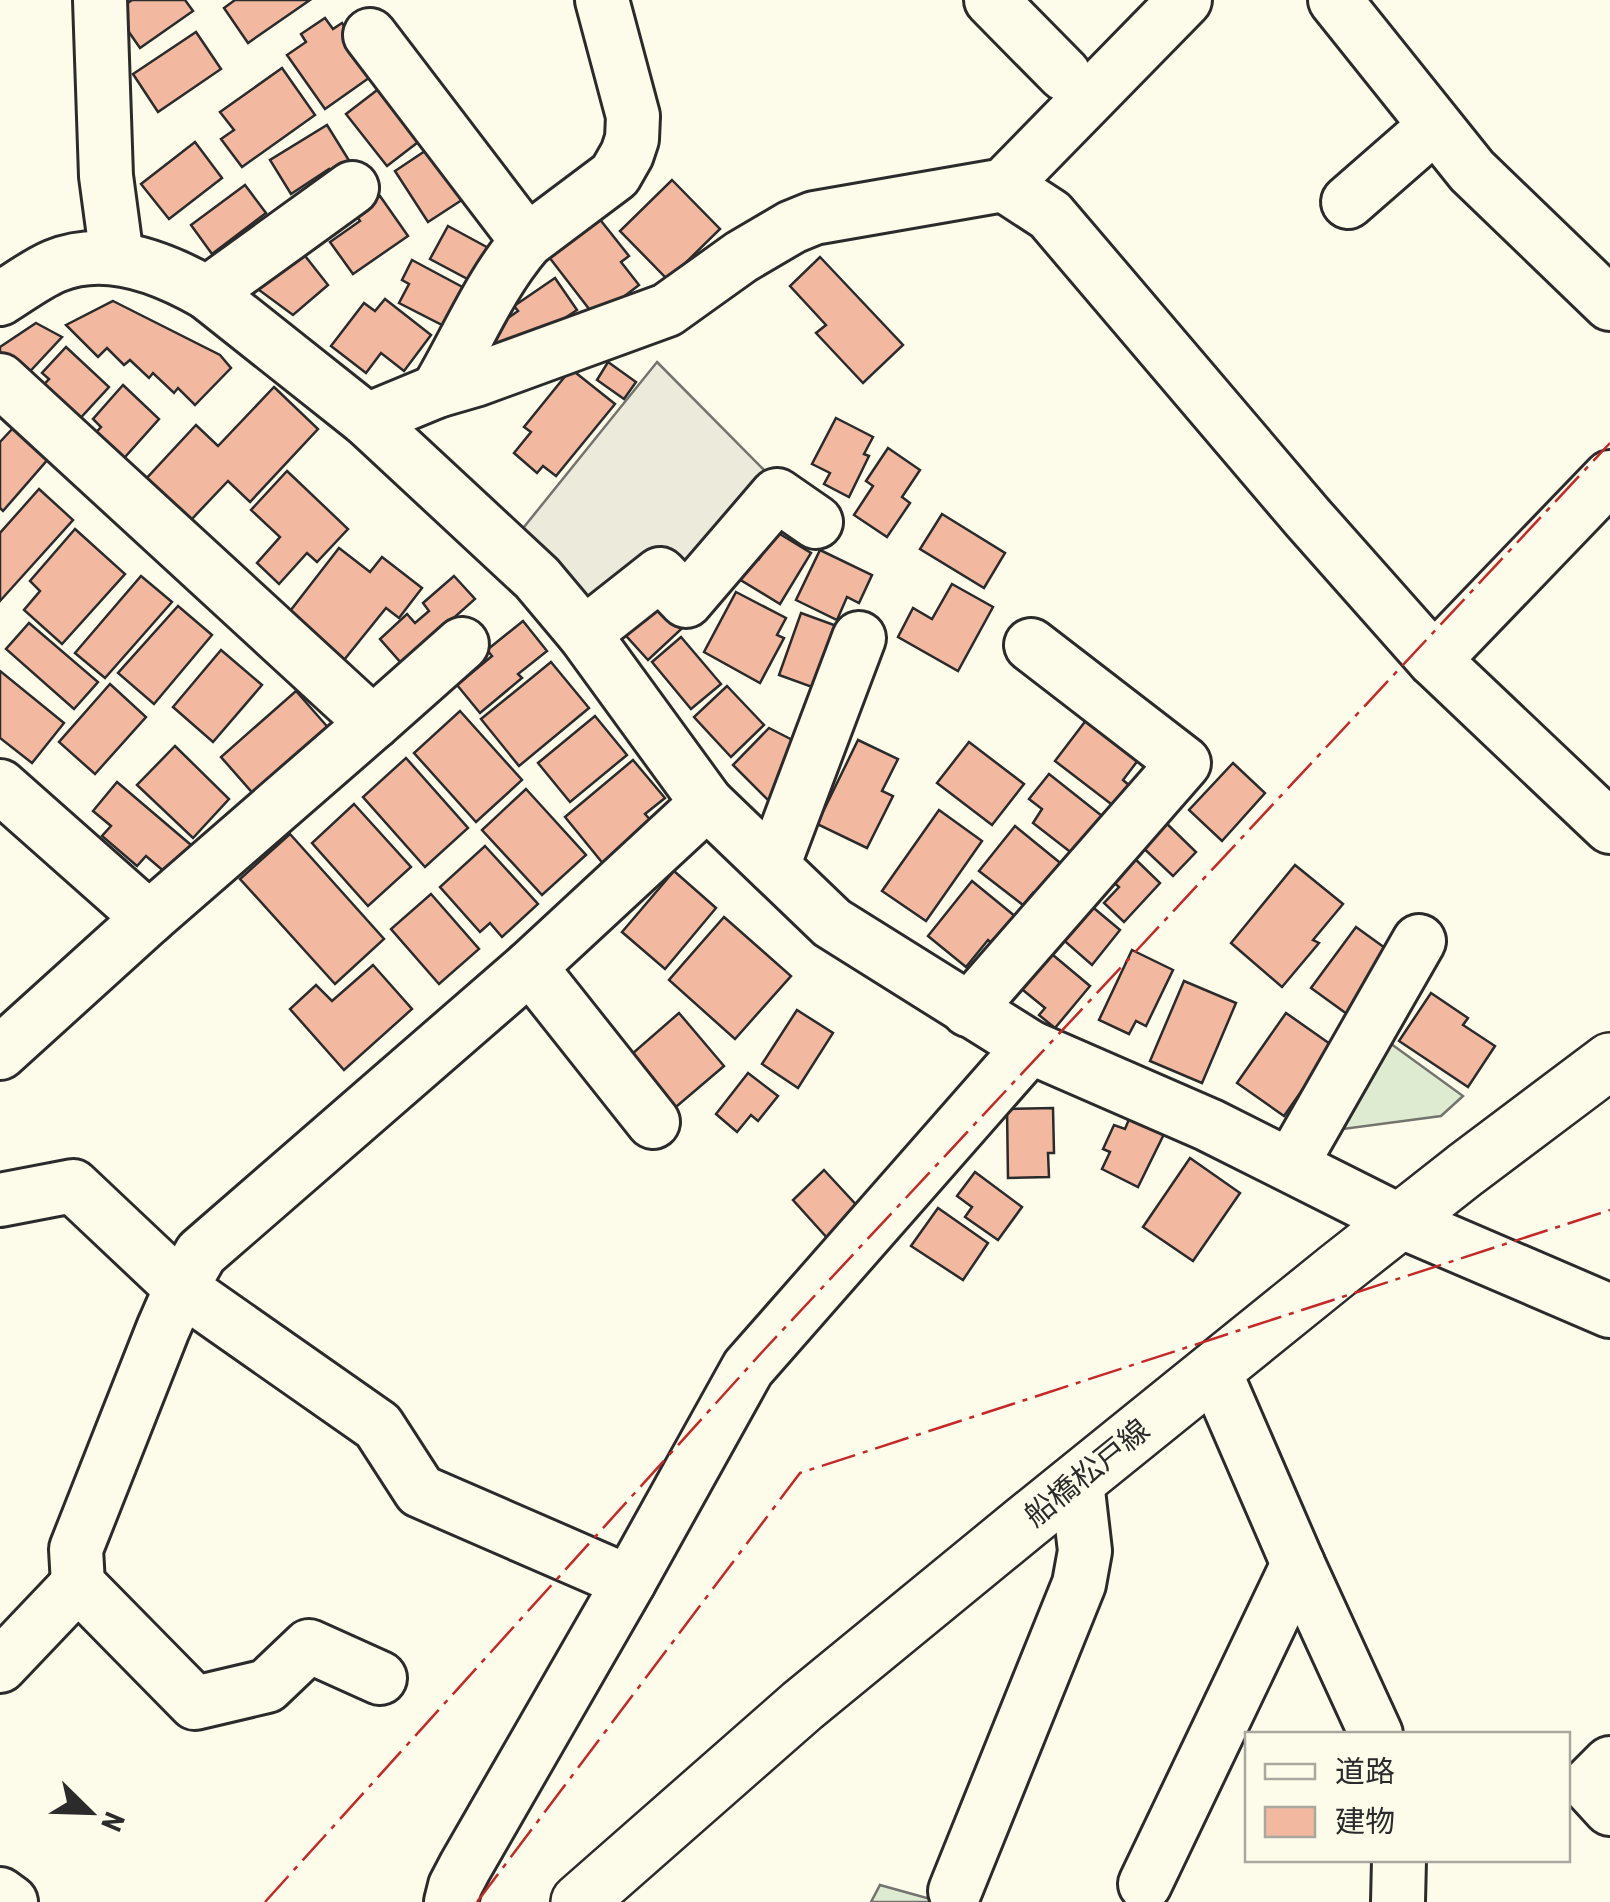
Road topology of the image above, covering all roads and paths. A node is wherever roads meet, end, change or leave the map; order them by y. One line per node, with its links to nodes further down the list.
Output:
1 (100, 0): 13 (street)
2 (602, 0): 12 (street)
3 (991, 0): 7 (street)
4 (1185, 0): 9 (street)
5 (1334, 0): 8 (street)
6 (370, 35): 12 (street)
7 (1064, 74)
8 (1435, 126): 11 (street); 16 (street)
9 (1004, 184): 18 (street); 26 (street)
10 (352, 188): 14 (street)
11 (1348, 202)
12 (527, 242): 18 (street)
13 (117, 258): 14 (street); 15 (street)
14 (206, 294): 19 (street)
15 (0, 299)
16 (1610, 304)
17 (0, 380): 27 (street)
18 (438, 391): 19 (street)
19 (367, 420): 22 (street)
20 (1610, 477): 26 (street)
21 (816, 522): 22 (street)
22 (584, 634): 29 (street)
23 (859, 638): 31 (street)
24 (462, 644): 27 (street)
25 (1030, 645): 35 (street)
26 (1434, 660): 30 (street)
27 (373, 723): 32 (street)
28 (0, 786): 32 (street)
29 (707, 802): 31 (street); 34 (street)
30 (1610, 827)
31 (772, 866): 35 (street)
32 (149, 918): 37 (street)
33 (1419, 941): 40 (street)
34 (530, 967): 39 (street); 43 (street)
35 (968, 1010): 36 (street)
36 (1030, 1047): 40 (street); 48 (street)
37 (0, 1054)
38 (1610, 1061): 42 (main road, 船橋松戸線)
39 (652, 1122)
40 (1291, 1164): 42 (street)
41 (0, 1200): 43 (street)
42 (1400, 1221): 44 (street); 45 (main road, 船橋松戸線)
43 (182, 1288): 48 (street); 49 (street)
44 (1610, 1311)
45 (1214, 1370): 46 (main road, 船橋松戸線); 47 (street)
46 (1077, 1482): 57 (street); 61 (main road, 船橋松戸線)
47 (1298, 1564): 52 (street); 56 (street)
48 (628, 1582): 60 (street)
49 (78, 1584): 50 (street); 51 (street)
50 (0, 1666)
51 (380, 1678)
52 (1375, 1732)
53 (1610, 1763): 54 (street)
54 (1610, 1809)
55 (1399, 1862): 62 (street)
56 (1145, 1884)
57 (955, 1891)
58 (0, 1894): 59 (street)
59 (11, 1902)
60 (452, 1902)
61 (579, 1902)
62 (1398, 1902)

